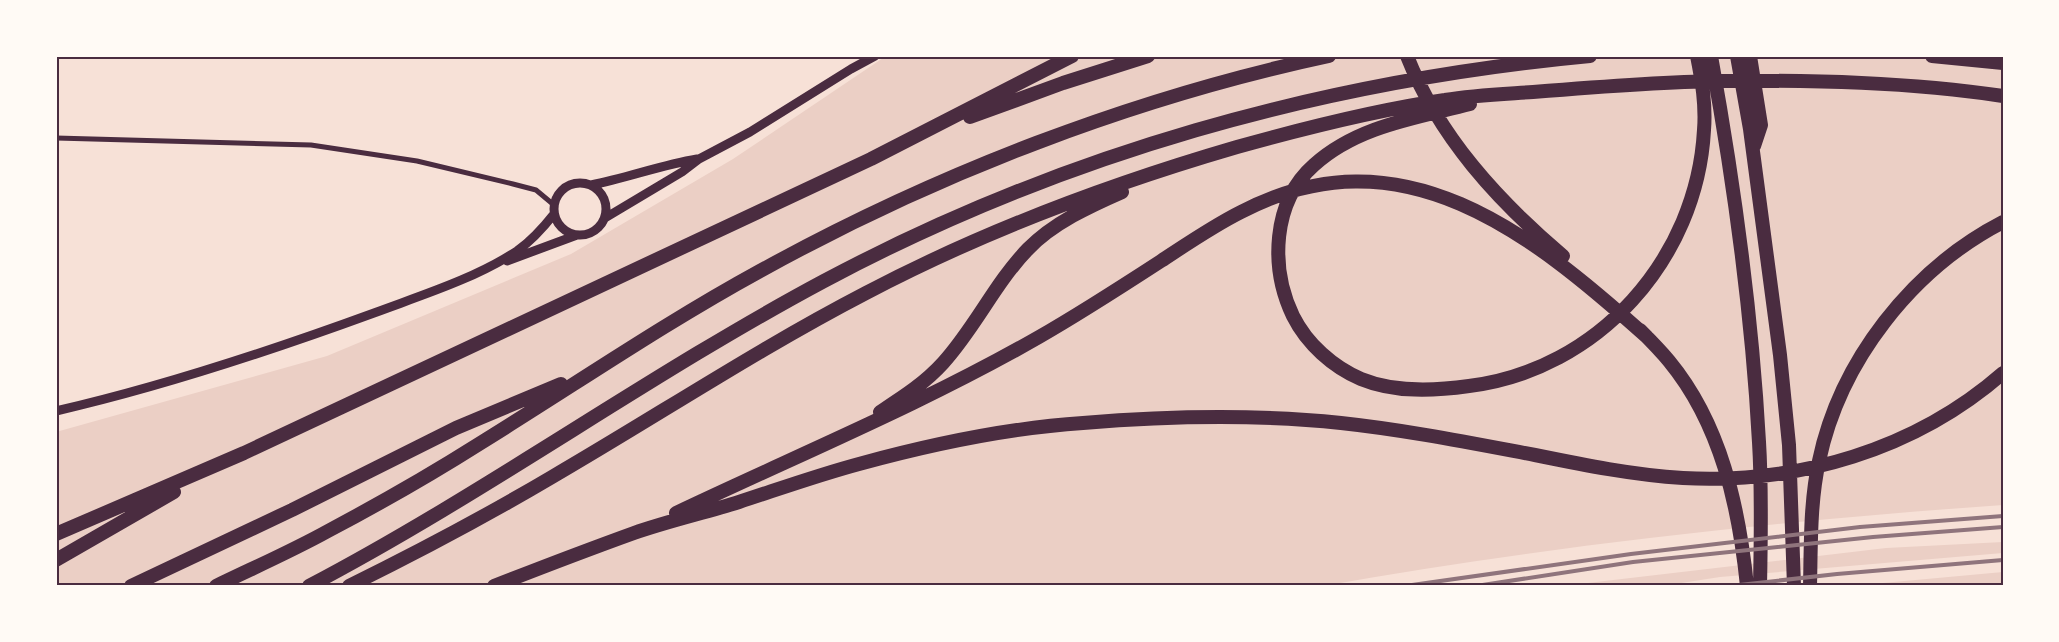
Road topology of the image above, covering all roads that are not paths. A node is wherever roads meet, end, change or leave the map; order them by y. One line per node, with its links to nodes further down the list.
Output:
1 (864, 56): 14 (street)
2 (874, 56): 14 (street)
3 (1072, 56): 20 (highway)
4 (1148, 56): 20 (highway)
5 (1329, 56): 29 (highway)
6 (1407, 56): 28 (highway)
7 (1590, 56): 39 (highway)
8 (1698, 56): 15 (highway)
9 (1711, 56): 43 (highway)
10 (1737, 56): 17 (highway)
11 (1750, 56): 17 (highway)
12 (1932, 56): 13 (highway)
13 (2003, 63)
14 (850, 69): 19 (street)
15 (1509, 94): 16 (highway); 21 (highway)
16 (2003, 96)
17 (1755, 127): 44 (highway)
18 (56, 138): 23 (street)
19 (699, 159): 22 (street); 24 (street)
20 (871, 159): 33 (highway)
21 (1194, 160): 32 (highway); 40 (highway)
22 (591, 185): 23 (street); 24 (street)
23 (554, 210): 26 (street); 27 (street)
24 (605, 218): 26 (street)
25 (2003, 222): 45 (highway)
26 (577, 235): 27 (street)
27 (486, 268): 31 (street)
28 (1586, 280): 32 (highway); 42 (highway)
29 (596, 370): 37 (highway); 38 (highway)
30 (2003, 373): 34 (highway)
31 (56, 411)
32 (818, 447): 34 (highway)
33 (244, 453): 35 (highway); 36 (highway)
34 (636, 533): 41 (highway)
35 (56, 534)
36 (59, 559)
37 (131, 586)
38 (216, 586)
39 (309, 586)
40 (349, 586)
41 (494, 586)
42 (1747, 586)
43 (1760, 586)
44 (1794, 586)
45 (1810, 586)

